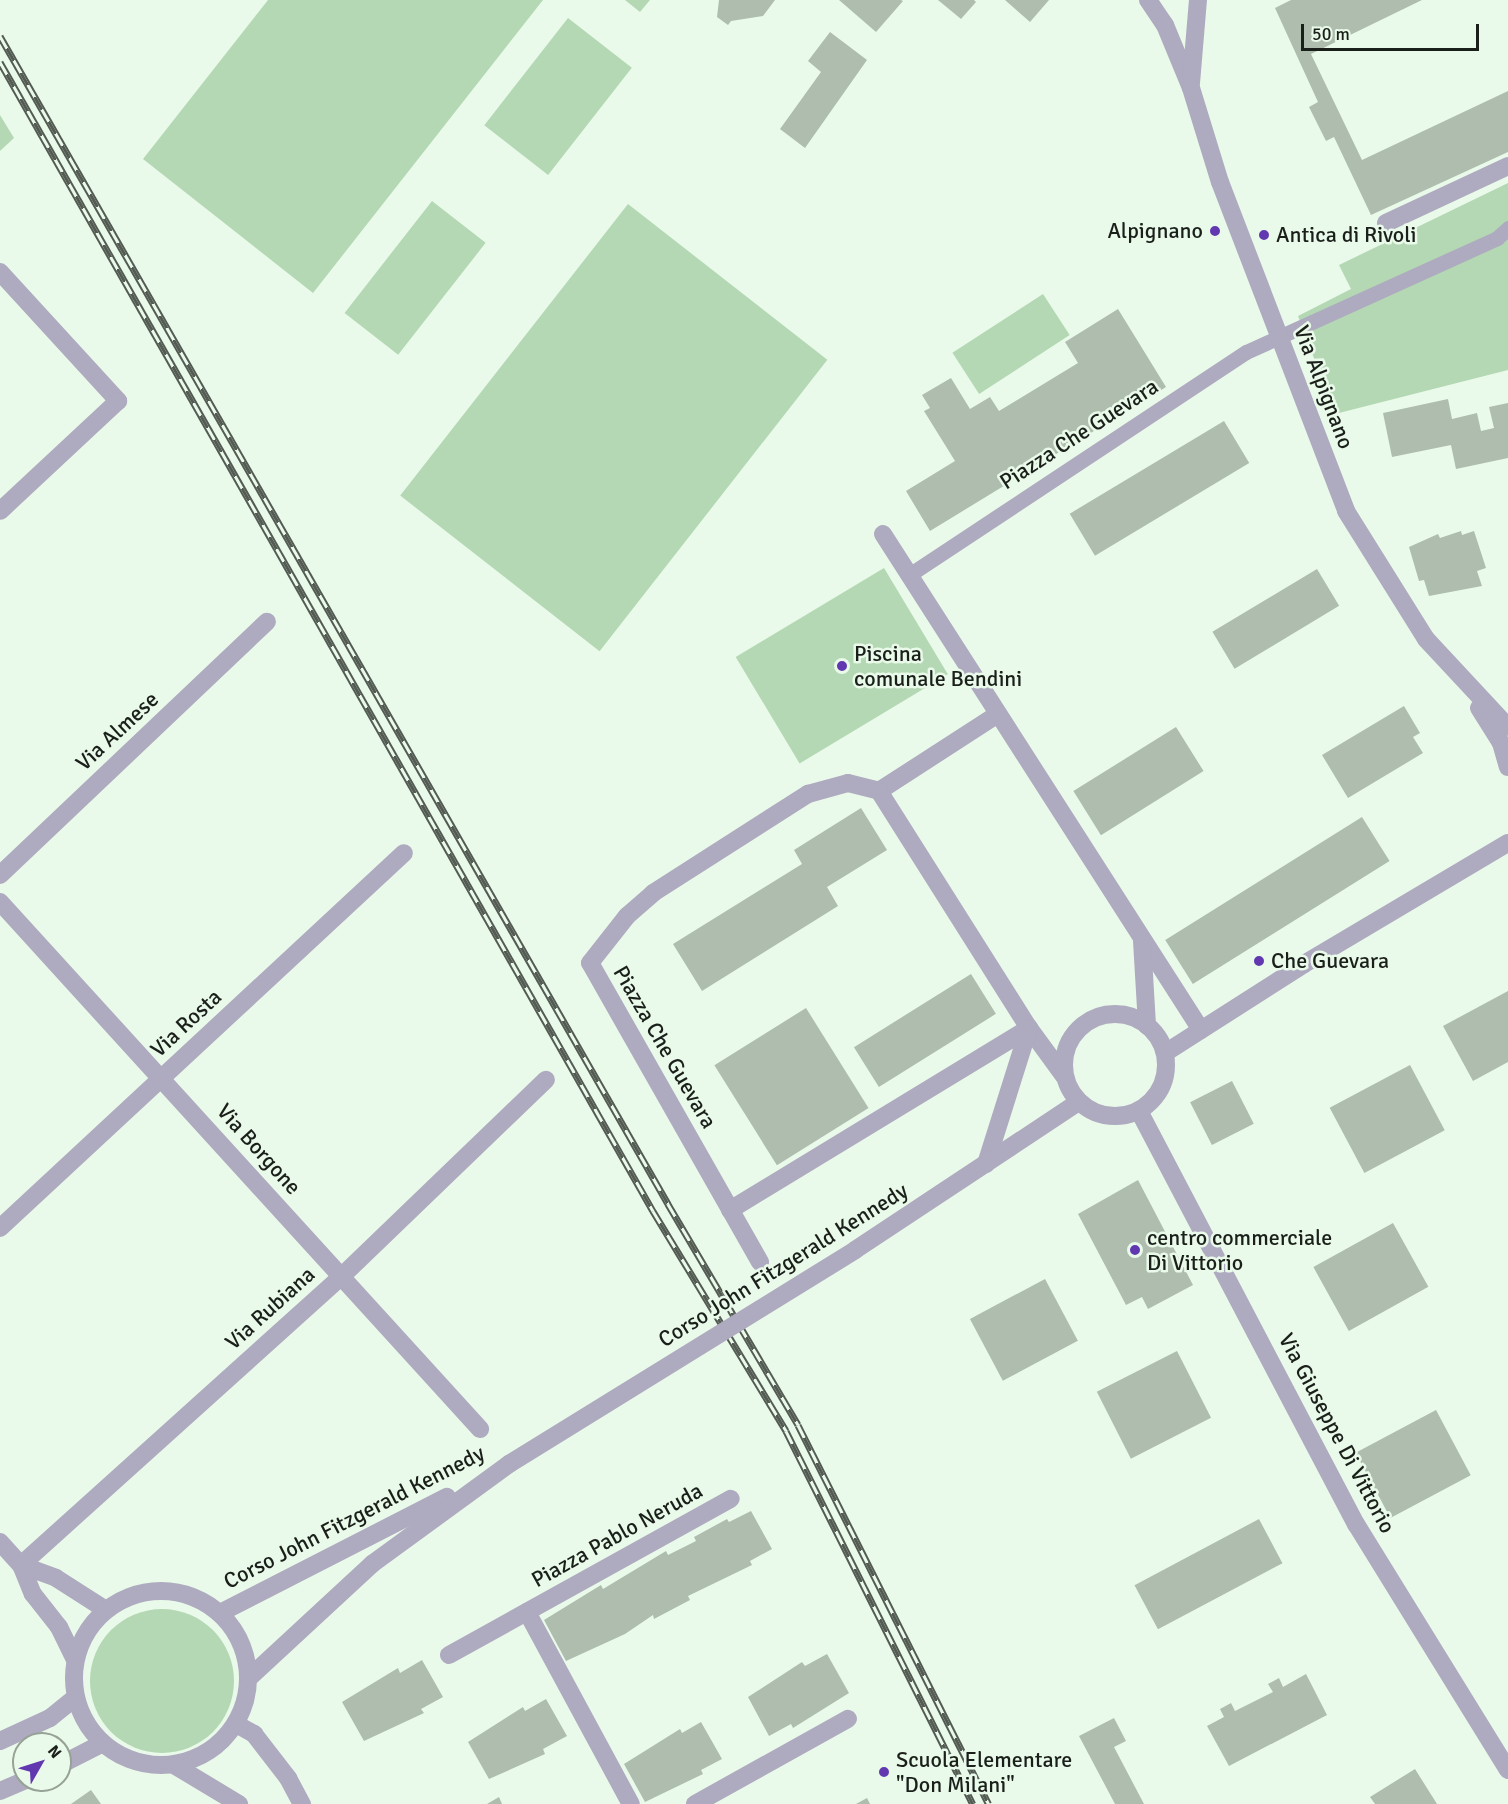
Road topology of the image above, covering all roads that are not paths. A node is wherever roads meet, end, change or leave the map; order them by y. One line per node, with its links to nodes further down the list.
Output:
1 (1148, 0): 3 (street, Via Alpignano)
2 (1198, 0): 3 (street)
3 (1191, 88): 8 (street, Via Alpignano)
4 (1508, 166): 5 (street)
5 (1386, 223)
6 (1508, 228): 8 (street, Piazza Che Guevara)
7 (0, 272): 9 (street)
8 (1279, 338): 11 (street, Piazza Che Guevara); 13 (street, Via Alpignano)
9 (0, 511)
10 (883, 534): 11 (street)
11 (909, 574): 14 (street)
12 (267, 622): 20 (street, Via Almese)
13 (1460, 679): 15 (street, Via Alpignano); 16 (street, Via Alpignano)
14 (998, 714): 17 (street); 22 (street)
15 (1508, 727)
16 (1508, 766)
17 (879, 791): 24 (street); 33 (street, Piazza Che Guevara)
18 (1508, 843): 25 (street)
19 (404, 853): 28 (street, Via Rosta)
20 (0, 875)
21 (0, 902): 28 (street, Via Borgone)
22 (1142, 937): 23 (street); 25 (street)
23 (1147, 1026): 26 (street); 27 (street)
24 (1029, 1028): 27 (street); 32 (street); 33 (street)
25 (1201, 1030): 26 (street)
26 (1165, 1053): 31 (street)
27 (1064, 1076): 30 (street)
28 (162, 1079): 34 (street, Via Rosta); 36 (street, Via Borgone)
29 (546, 1080): 36 (street, Via Rubiana)
30 (1079, 1102): 31 (street); 32 (street, Corso John Fitzgerald Kennedy)
31 (1139, 1111): 55 (street, Via Giuseppe Di Vittorio)
32 (986, 1164): 38 (street, Corso John Fitzgerald Kennedy, bridge)
33 (730, 1210): 35 (street, Piazza Che Guevara)
34 (0, 1228)
35 (760, 1262)
36 (342, 1276): 37 (street, Via Borgone); 41 (street, Via Rubiana)
37 (480, 1429)
38 (509, 1464): 44 (street, Corso John Fitzgerald Kennedy); 47 (street, Corso John Fitzgerald Kennedy)
39 (731, 1499): 43 (street, Piazza Pablo Neruda)
40 (0, 1542): 41 (street)
41 (21, 1565): 42 (street); 46 (street)
42 (105, 1610): 44 (street, Corso John Fitzgerald Kennedy); 46 (street, Corso John Fitzgerald Kennedy)
43 (527, 1612): 45 (street, Piazza Pablo Neruda); 56 (street, Piazza Pablo Neruda)
44 (220, 1613): 47 (street, Corso John Fitzgerald Kennedy)
45 (449, 1655)
46 (75, 1660): 48 (street, Corso John Fitzgerald Kennedy)
47 (249, 1678): 50 (street, Corso John Fitzgerald Kennedy)
48 (76, 1697): 51 (street); 52 (street, Corso John Fitzgerald Kennedy)
49 (848, 1719): 59 (street)
50 (236, 1724): 54 (street, Corso John Fitzgerald Kennedy); 58 (street)
51 (0, 1741)
52 (103, 1743): 53 (street); 54 (street, Corso John Fitzgerald Kennedy)
53 (72, 1759)
54 (174, 1765): 57 (street)
55 (1508, 1770)
56 (626, 1802)
57 (239, 1804)
58 (302, 1804)
59 (695, 1804)

